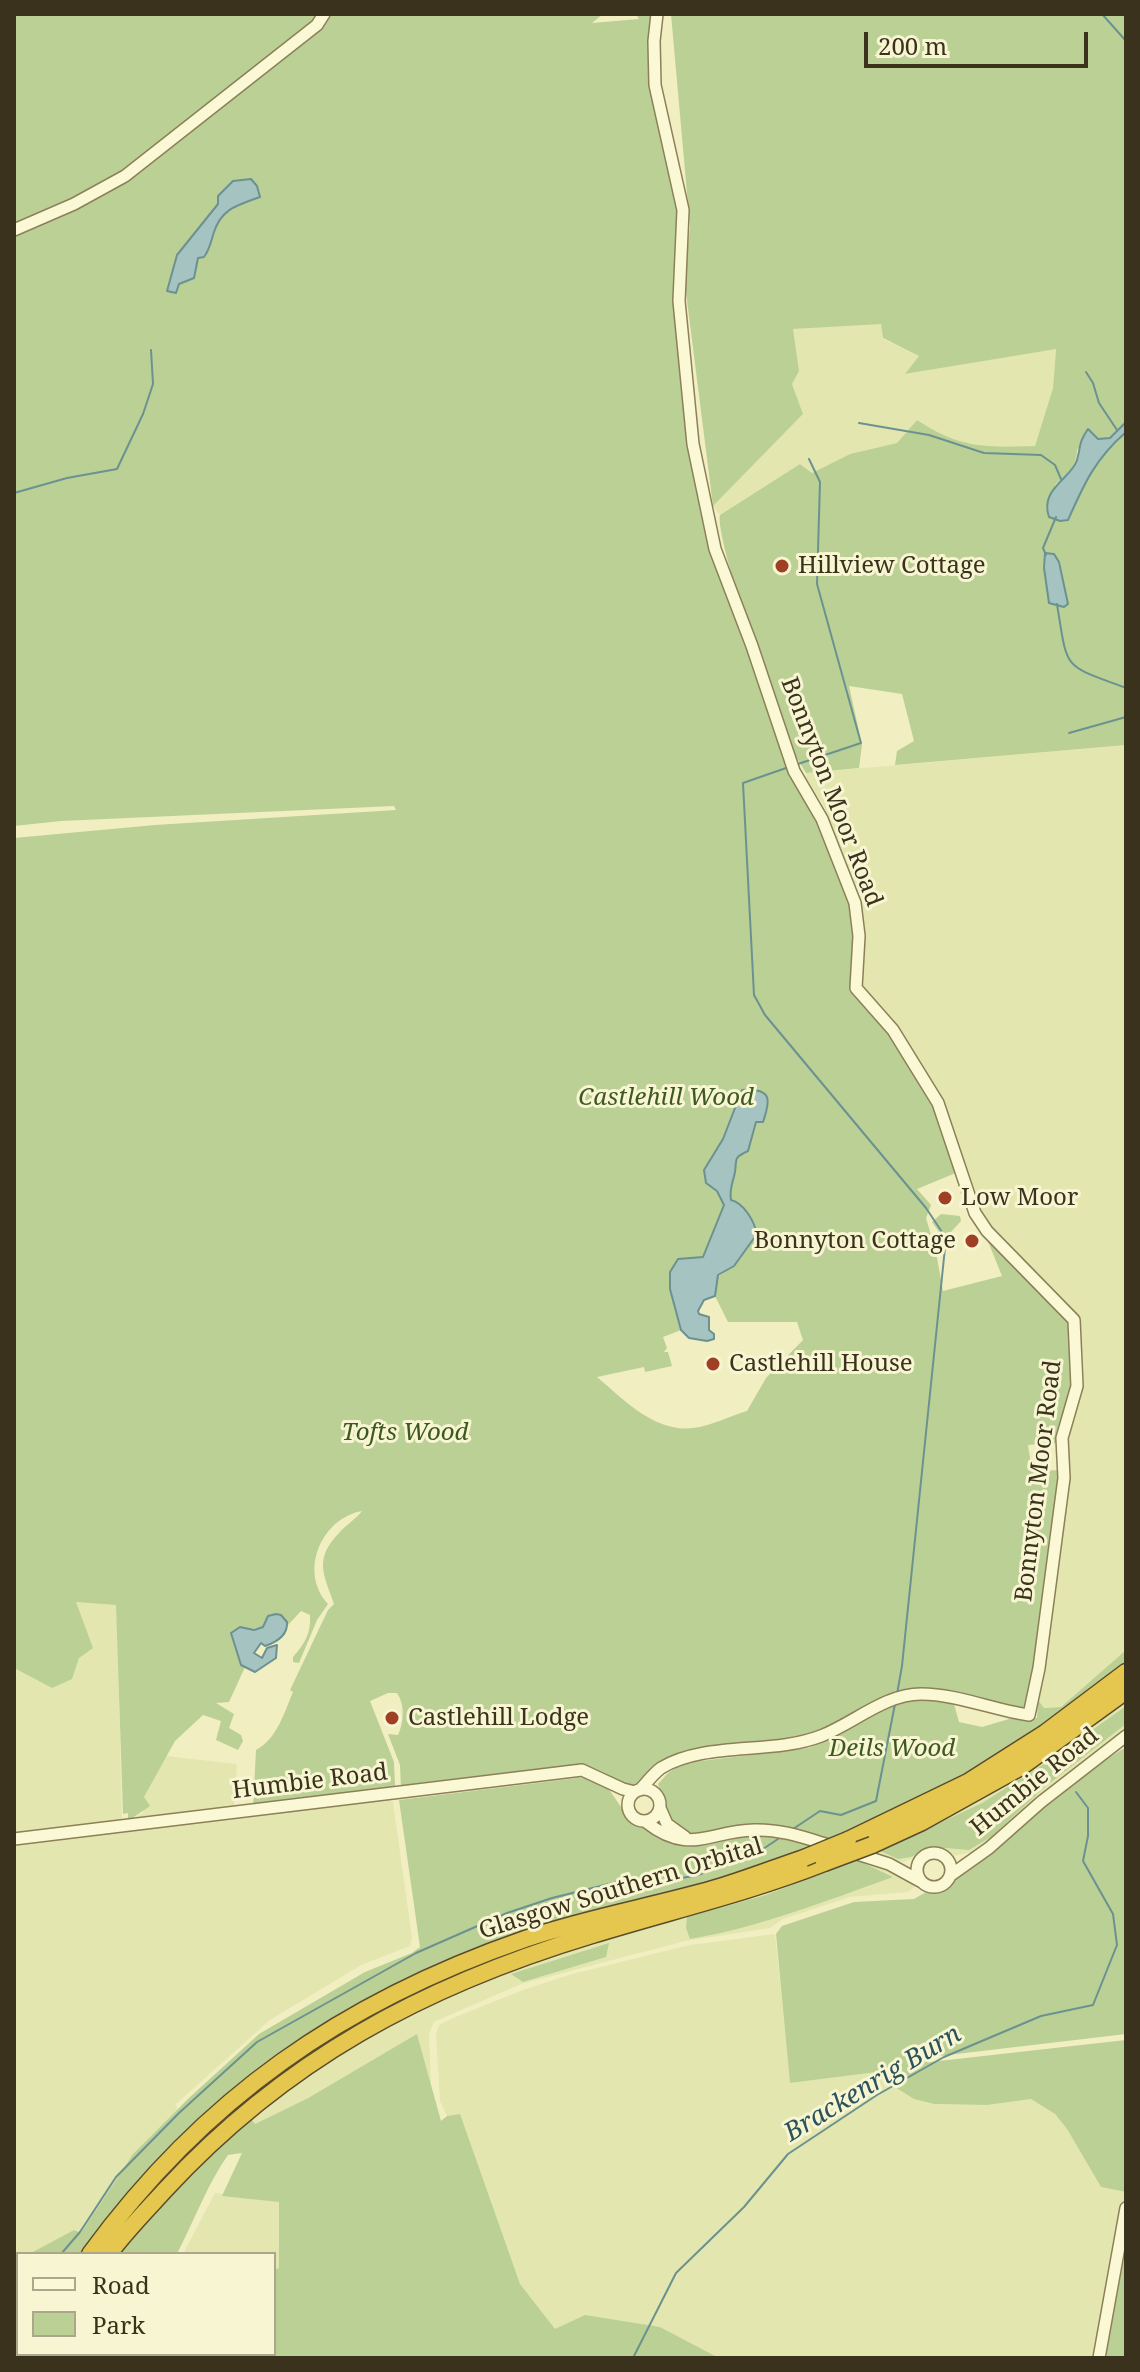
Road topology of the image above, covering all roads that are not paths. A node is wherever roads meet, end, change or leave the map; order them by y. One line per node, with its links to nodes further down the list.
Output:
1 (324, 14): 3 (street)
2 (657, 14): 7 (street, Bonnyton Moor Road)
3 (14, 230)
4 (1126, 1672): 23 (highway, Glasgow Southern Orbital, bridge)
5 (1126, 1691): 24 (highway, Glasgow Southern Orbital, bridge)
6 (1124, 1739): 18 (street, Humbie Road)
7 (674, 1762): 9 (street); 10 (street)
8 (609, 1782): 9 (street, Humbie Road); 11 (street); 14 (street, Humbie Road)
9 (637, 1791): 10 (street, Humbie Road); 11 (street)
10 (656, 1794): 12 (street)
11 (628, 1805): 13 (street)
12 (660, 1808): 13 (street); 15 (street)
13 (646, 1822): 15 (street)
14 (14, 1839)
15 (688, 1839): 19 (street)
16 (924, 1856): 17 (street); 19 (street); 21 (street)
17 (943, 1856): 18 (street, Humbie Road); 20 (street)
18 (977, 1856): 20 (street, Humbie Road)
19 (889, 1864): 21 (street)
20 (951, 1875): 21 (street)
21 (920, 1881)
22 (1126, 2208): 25 (street)
23 (92, 2252)
24 (111, 2252)
25 (1099, 2358)

